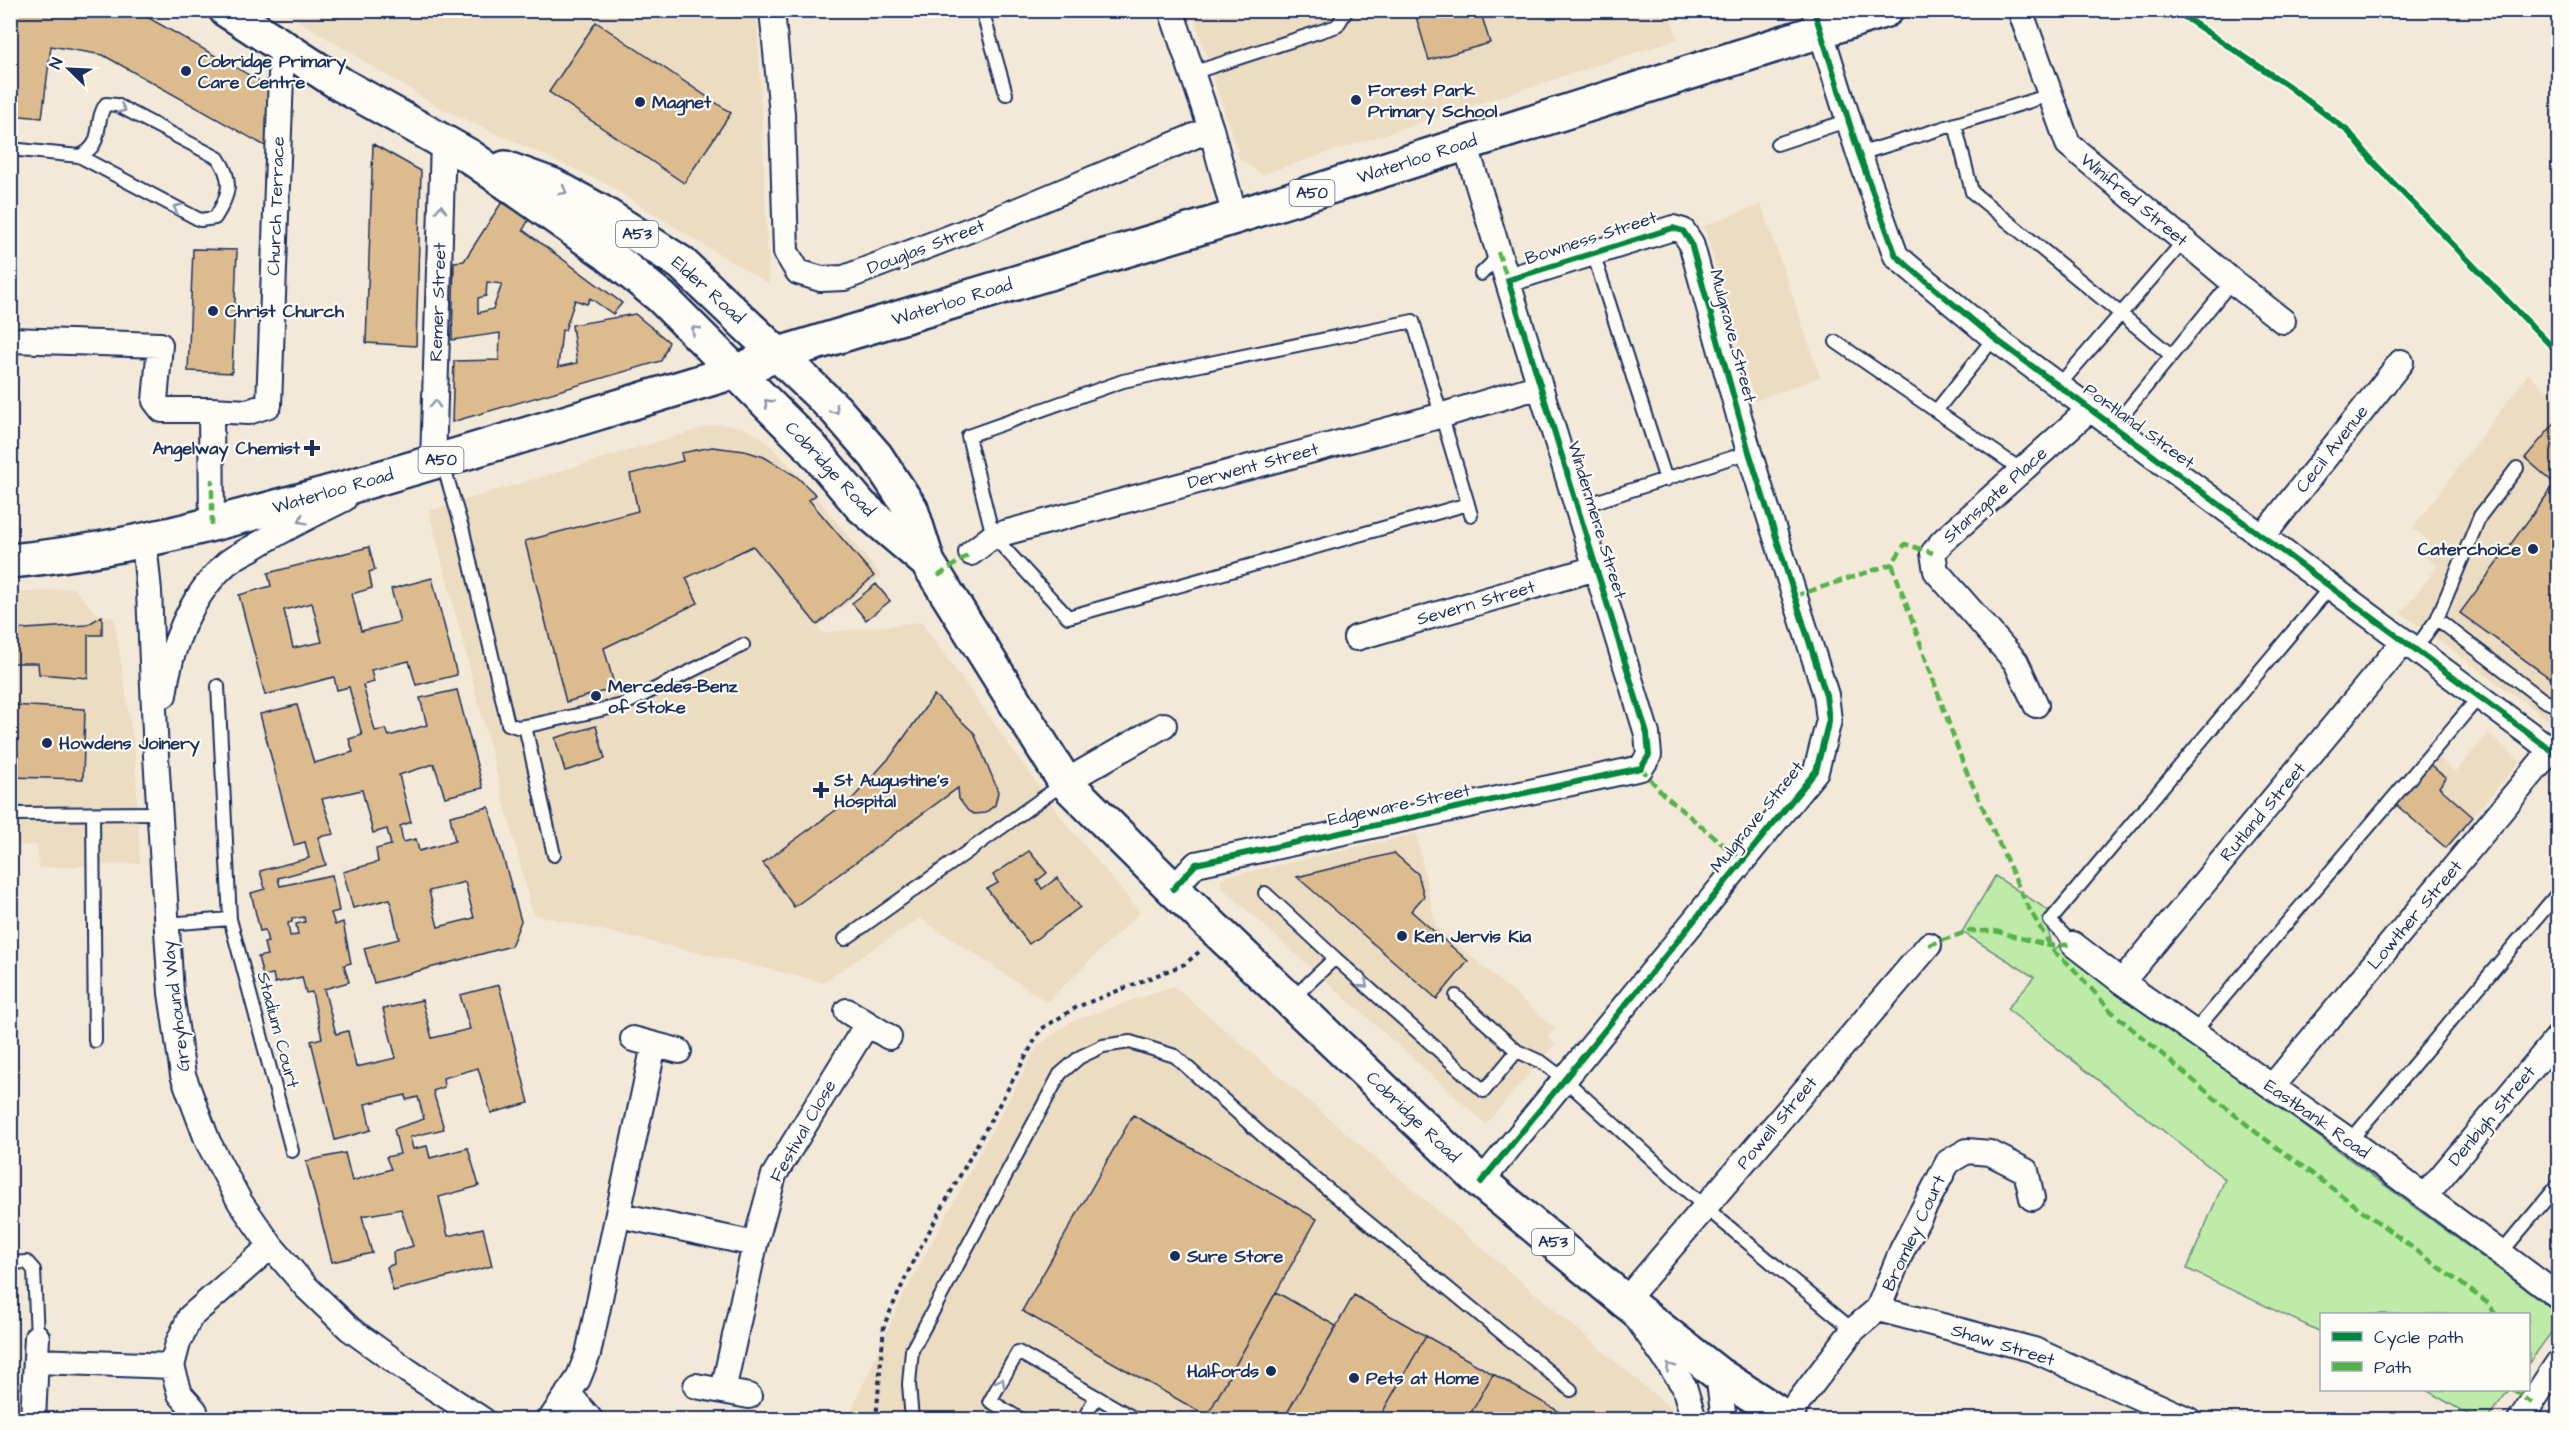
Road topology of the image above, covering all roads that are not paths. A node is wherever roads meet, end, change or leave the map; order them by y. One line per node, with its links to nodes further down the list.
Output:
1 (226, 10): 9 (main road, Elder Road / A53)
2 (772, 10): 15 (street, Douglas Street)
3 (982, 10): 11 (lane)
4 (1171, 10): 10 (street)
5 (1347, 10): 10 (lane)
6 (1886, 10): 8 (main road, Waterloo Road / A50)
7 (2020, 10): 12 (street, Winifred Street)
8 (1818, 21): 13 (street, Portland Street); 16 (main road, Waterloo Road / A50)
9 (282, 49): 19 (main road, Elder Road / A53); 42 (street, Church Terrace)
10 (1192, 73): 15 (street)
11 (1006, 94)
12 (2050, 95): 14 (lane); 24 (street, Winifred Street)
13 (1849, 120): 17 (lane); 20 (street, Portland Street)
14 (1955, 124): 20 (lane); 30 (lane)
15 (1211, 129): 22 (street)
16 (1465, 143): 22 (main road, Waterloo Road / A50); 25 (street, Windermere Street)
17 (1777, 144)
18 (10, 149): 21 (lane)
19 (456, 149): 35 (main road, Elder Road / A53, one-way to 35); 38 (main road, Elder Road / A53, one-way to 19); 47 (street, Remer Street, one-way to 19)
20 (1859, 154): 32 (street, Portland Street)
21 (80, 156): 21 (lane, one-way to 21)
22 (1235, 217): 35 (main road, Waterloo Road / A50)
23 (1683, 231): 26 (street, Bowness Street); 46 (street, Mulgrave Street)
24 (2184, 241): 29 (street, Winifred Street); 30 (lane)
25 (1498, 252): 27 (lane); 28 (street, Windermere Street)
26 (1593, 253): 28 (street, Bowness Street); 51 (lane)
27 (1481, 274)
28 (1508, 280): 40 (street, Windermere Street)
29 (2232, 282): 31 (street, Winifred Street); 36 (lane)
30 (2121, 314): 36 (lane); 39 (lane)
31 (2283, 321)
32 (1994, 338): 39 (street, Portland Street); 43 (lane)
33 (10, 340): 42 (street)
34 (1836, 342): 43 (lane)
35 (779, 354): 38 (main road, Waterloo Road / A50); 59 (main road, Cobridge Road / A53, one-way to 59)
36 (2171, 355): 45 (lane)
37 (2401, 362): 54 (street, Cecil Avenue)
38 (737, 372): 47 (main road, Waterloo Road / A50); 59 (main road, Cobridge Road / A53, one-way to 38)
39 (2059, 385): 41 (street, Portland Street)
40 (1540, 386): 44 (street, Derwent Street); 52 (street, Windermere Street)
41 (2091, 409): 45 (street, Portland Street); 49 (street, Stansgate Place)
42 (211, 410): 53 (street)
43 (1936, 411): 49 (lane)
44 (1443, 415): 55 (street, Derwent Street); 55 (lane); 55 (lane)
45 (2114, 426): 54 (street, Portland Street)
46 (1749, 452): 51 (lane); 100 (street, Mulgrave Street)
47 (437, 461): 50 (main road, Waterloo Road / A50); 71 (lane)
48 (2517, 468): 62 (lane)
49 (2023, 471): 69 (street, Stansgate Place)
50 (392, 475): 53 (main road, Waterloo Road / A50); 73 (street, Greyhound Way, one-way to 73)
51 (1666, 480): 52 (lane)
52 (1579, 507): 60 (street, Windermere Street)
53 (212, 525): 56 (main road, Waterloo Road / A50)
54 (2263, 536): 61 (street, Portland Street)
55 (993, 537): 57 (street, Derwent Street)
56 (144, 542): 58 (main road, Waterloo Road / A50); 73 (street, Greyhound Way)
57 (971, 553)
58 (10, 561)
59 (928, 563): 75 (main road, Cobridge Road / A53)
60 (1596, 568): 63 (street, Severn Street); 74 (street, Windermere Street)
61 (2331, 586): 65 (street, Portland Street); 87 (lane)
62 (2437, 619): 65 (lane); 68 (lane)
63 (1356, 638)
64 (743, 645): 71 (lane)
65 (2409, 645): 67 (street, Portland Street); 89 (street, Rutland Street)
66 (218, 686): 83 (lane, Stadium Court)
67 (2479, 697): 72 (street, Portland Street); 94 (lane)
68 (2559, 704)
69 (2036, 705)
70 (1164, 725): 75 (street)
71 (525, 726): 79 (lane)
72 (2556, 749): 101 (street, Lowther Street)
73 (156, 756): 76 (street, Greyhound Way)
74 (1641, 768): 80 (street, Edgeware Street)
75 (1065, 782): 80 (main road, Cobridge Road / A53); 85 (lane)
76 (160, 813): 78 (lane); 84 (street, Greyhound Way)
77 (10, 814): 78 (lane)
78 (93, 814): 97 (lane)
79 (554, 855)
80 (1173, 889): 91 (main road, Cobridge Road / A53)
81 (1265, 893): 88 (lane)
82 (2559, 893): 102 (lane)
83 (230, 919): 84 (lane); 103 (lane, Stadium Court)
84 (167, 924): 111 (street, Greyhound Way)
85 (844, 939)
86 (1929, 945): 108 (street, Powell Street)
87 (2073, 945): 89 (street, Eastbank Road)
88 (1335, 958): 91 (lane); 99 (lane, one-way to 99)
89 (2122, 982): 94 (street, Eastbank Road)
90 (1455, 996): 99 (lane)
91 (1291, 1001): 104 (main road, Cobridge Road / A53)
92 (847, 1011): 93 (street)
93 (867, 1024): 95 (street); 110 (street, Festival Close)
94 (2194, 1032): 101 (street, Eastbank Road)
95 (889, 1037)
96 (2559, 1037): 106 (street, Denbigh Street)
97 (95, 1041)
98 (679, 1050): 109 (street)
99 (1517, 1051): 100 (lane)
100 (1564, 1079): 104 (street, Mulgrave Street); 108 (lane)
101 (2272, 1087): 102 (street, Eastbank Road)
102 (2350, 1141): 106 (street, Eastbank Road)
103 (292, 1151)
104 (1481, 1182): 115 (main road, Cobridge Road / A53)
105 (2559, 1185): 112 (lane)
106 (2425, 1196): 112 (street, Eastbank Road)
107 (2032, 1198): 116 (street, Bromley Court)
108 (1706, 1208): 115 (street, Powell Street); 117 (lane)
109 (619, 1215): 110 (street); 126 (street)
110 (756, 1244): 124 (street, Festival Close)
111 (271, 1246): 121 (street); 131 (street, Greyhound Way)
112 (2501, 1253): 114 (street, Eastbank Road)
113 (10, 1263): 118 (lane)
114 (2559, 1296)
115 (1625, 1301): 122 (main road, Cobridge Road / A53); 138 (street, one-way to 115)
116 (1878, 1309): 117 (street); 141 (street, Shaw Street)
117 (1853, 1330): 140 (street)
118 (37, 1337): 119 (street)
119 (37, 1361): 121 (street); 130 (street)
120 (2559, 1363): 142 (street)
121 (172, 1366): 129 (street)
122 (1719, 1374): 139 (street); 140 (main road, Cobridge Road / A53)
123 (696, 1386): 124 (street)
124 (723, 1390): 127 (street)
125 (1571, 1390): 134 (lane)
126 (568, 1393): 132 (street); 133 (street)
127 (749, 1396)
128 (1096, 1396): 135 (lane, one-way to 128); 136 (lane); 137 (lane)
129 (195, 1411)
130 (33, 1419)
131 (483, 1419)
132 (550, 1419)
133 (591, 1419)
134 (912, 1419)
135 (1023, 1419)
136 (1083, 1419)
137 (1137, 1419)
138 (1694, 1419)
139 (1724, 1419)
140 (1787, 1419)
141 (2189, 1419)
142 (2520, 1419)

